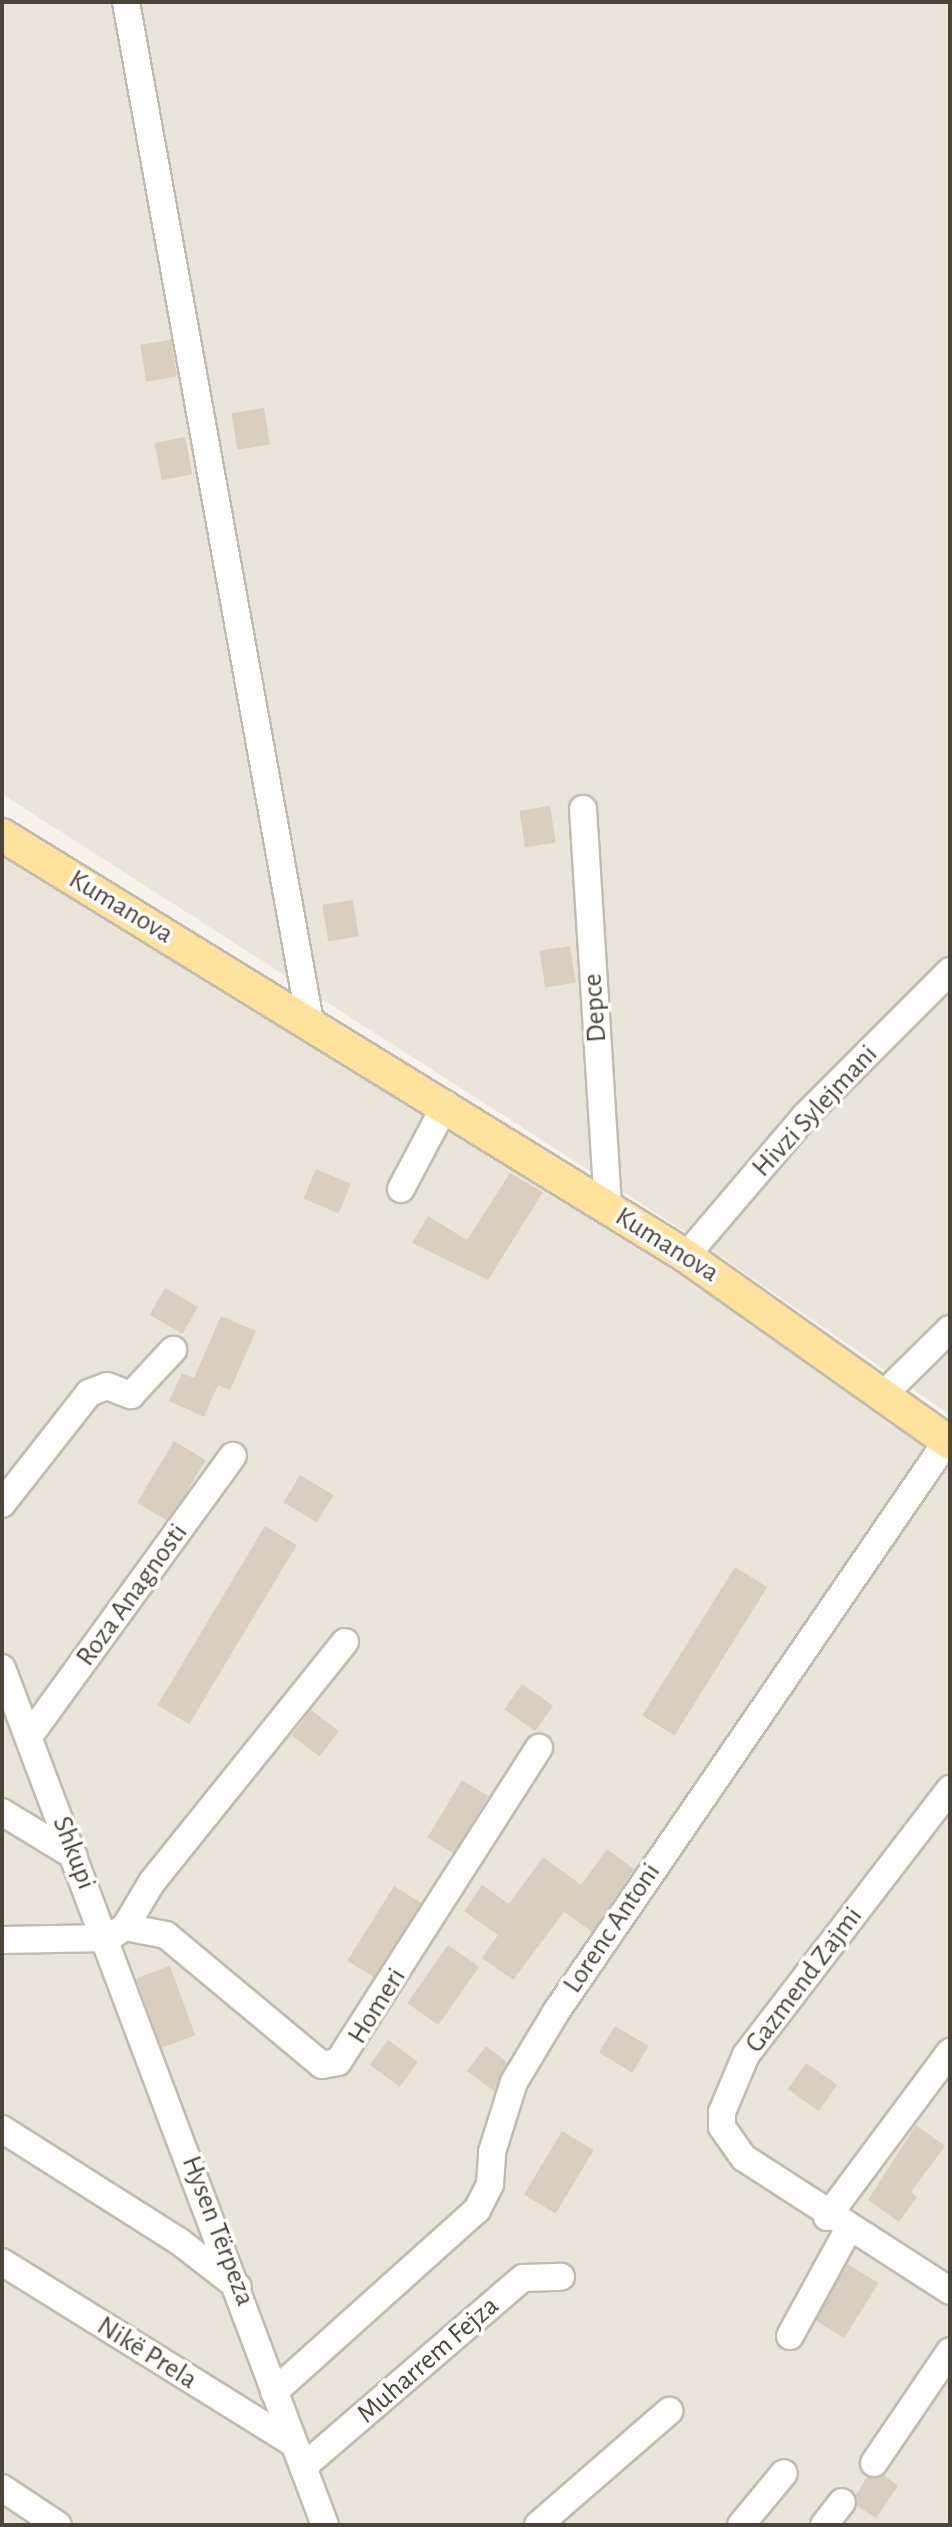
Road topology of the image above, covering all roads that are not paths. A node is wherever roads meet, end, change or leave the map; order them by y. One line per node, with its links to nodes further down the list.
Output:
1 (126, 2): 5 (street)
2 (583, 809): 8 (street, Depce)
3 (2, 835): 5 (main road, Kumanova)
4 (950, 971): 9 (street, Hivzi Sylejmani)
5 (310, 1022): 6 (main road, Kumanova)
6 (446, 1104): 7 (street); 8 (main road, Kumanova)
7 (401, 1189)
8 (608, 1208): 9 (main road, Kumanova)
9 (686, 1256): 12 (main road, Kumanova)
10 (950, 1329): 12 (street)
11 (173, 1350): 15 (street)
12 (883, 1395): 13 (main road, Kumanova)
13 (949, 1442): 34 (street, Lorenc Antoni)
14 (233, 1456): 18 (street, Roza Anagnosti)
15 (2, 1504)
16 (345, 1642): 23 (street)
17 (2, 1668): 18 (street, Shkupi)
18 (30, 1735): 22 (street, Shkupi)
19 (539, 1748): 23 (street, Homeri)
20 (950, 1789): 27 (street, Gazmend Zajmi)
21 (2, 1812): 22 (street)
22 (74, 1856): 23 (street, Shkupi)
23 (117, 1932): 24 (street); 30 (street, Hysen Tërpeza)
24 (2, 1940)
25 (950, 2052): 27 (street)
26 (2, 2129): 30 (street)
27 (838, 2223): 31 (street, Gazmend Zajmi); 32 (street)
28 (2, 2262): 36 (street, Nikë Prela)
29 (561, 2277): 36 (street, Muharrem Fejza)
30 (239, 2288): 34 (street, Hysen Tërpeza)
31 (950, 2291)
32 (790, 2336)
33 (950, 2351): 37 (street)
34 (274, 2392): 36 (street, Hysen Tërpeza)
35 (669, 2411): 43 (street)
36 (298, 2455): 42 (street, Hysen Tërpeza)
37 (874, 2463)
38 (784, 2473): 44 (street)
39 (2, 2488): 41 (street)
40 (842, 2502): 45 (street)
41 (58, 2525)
42 (325, 2525)
43 (538, 2525)
44 (741, 2525)
45 (824, 2525)

